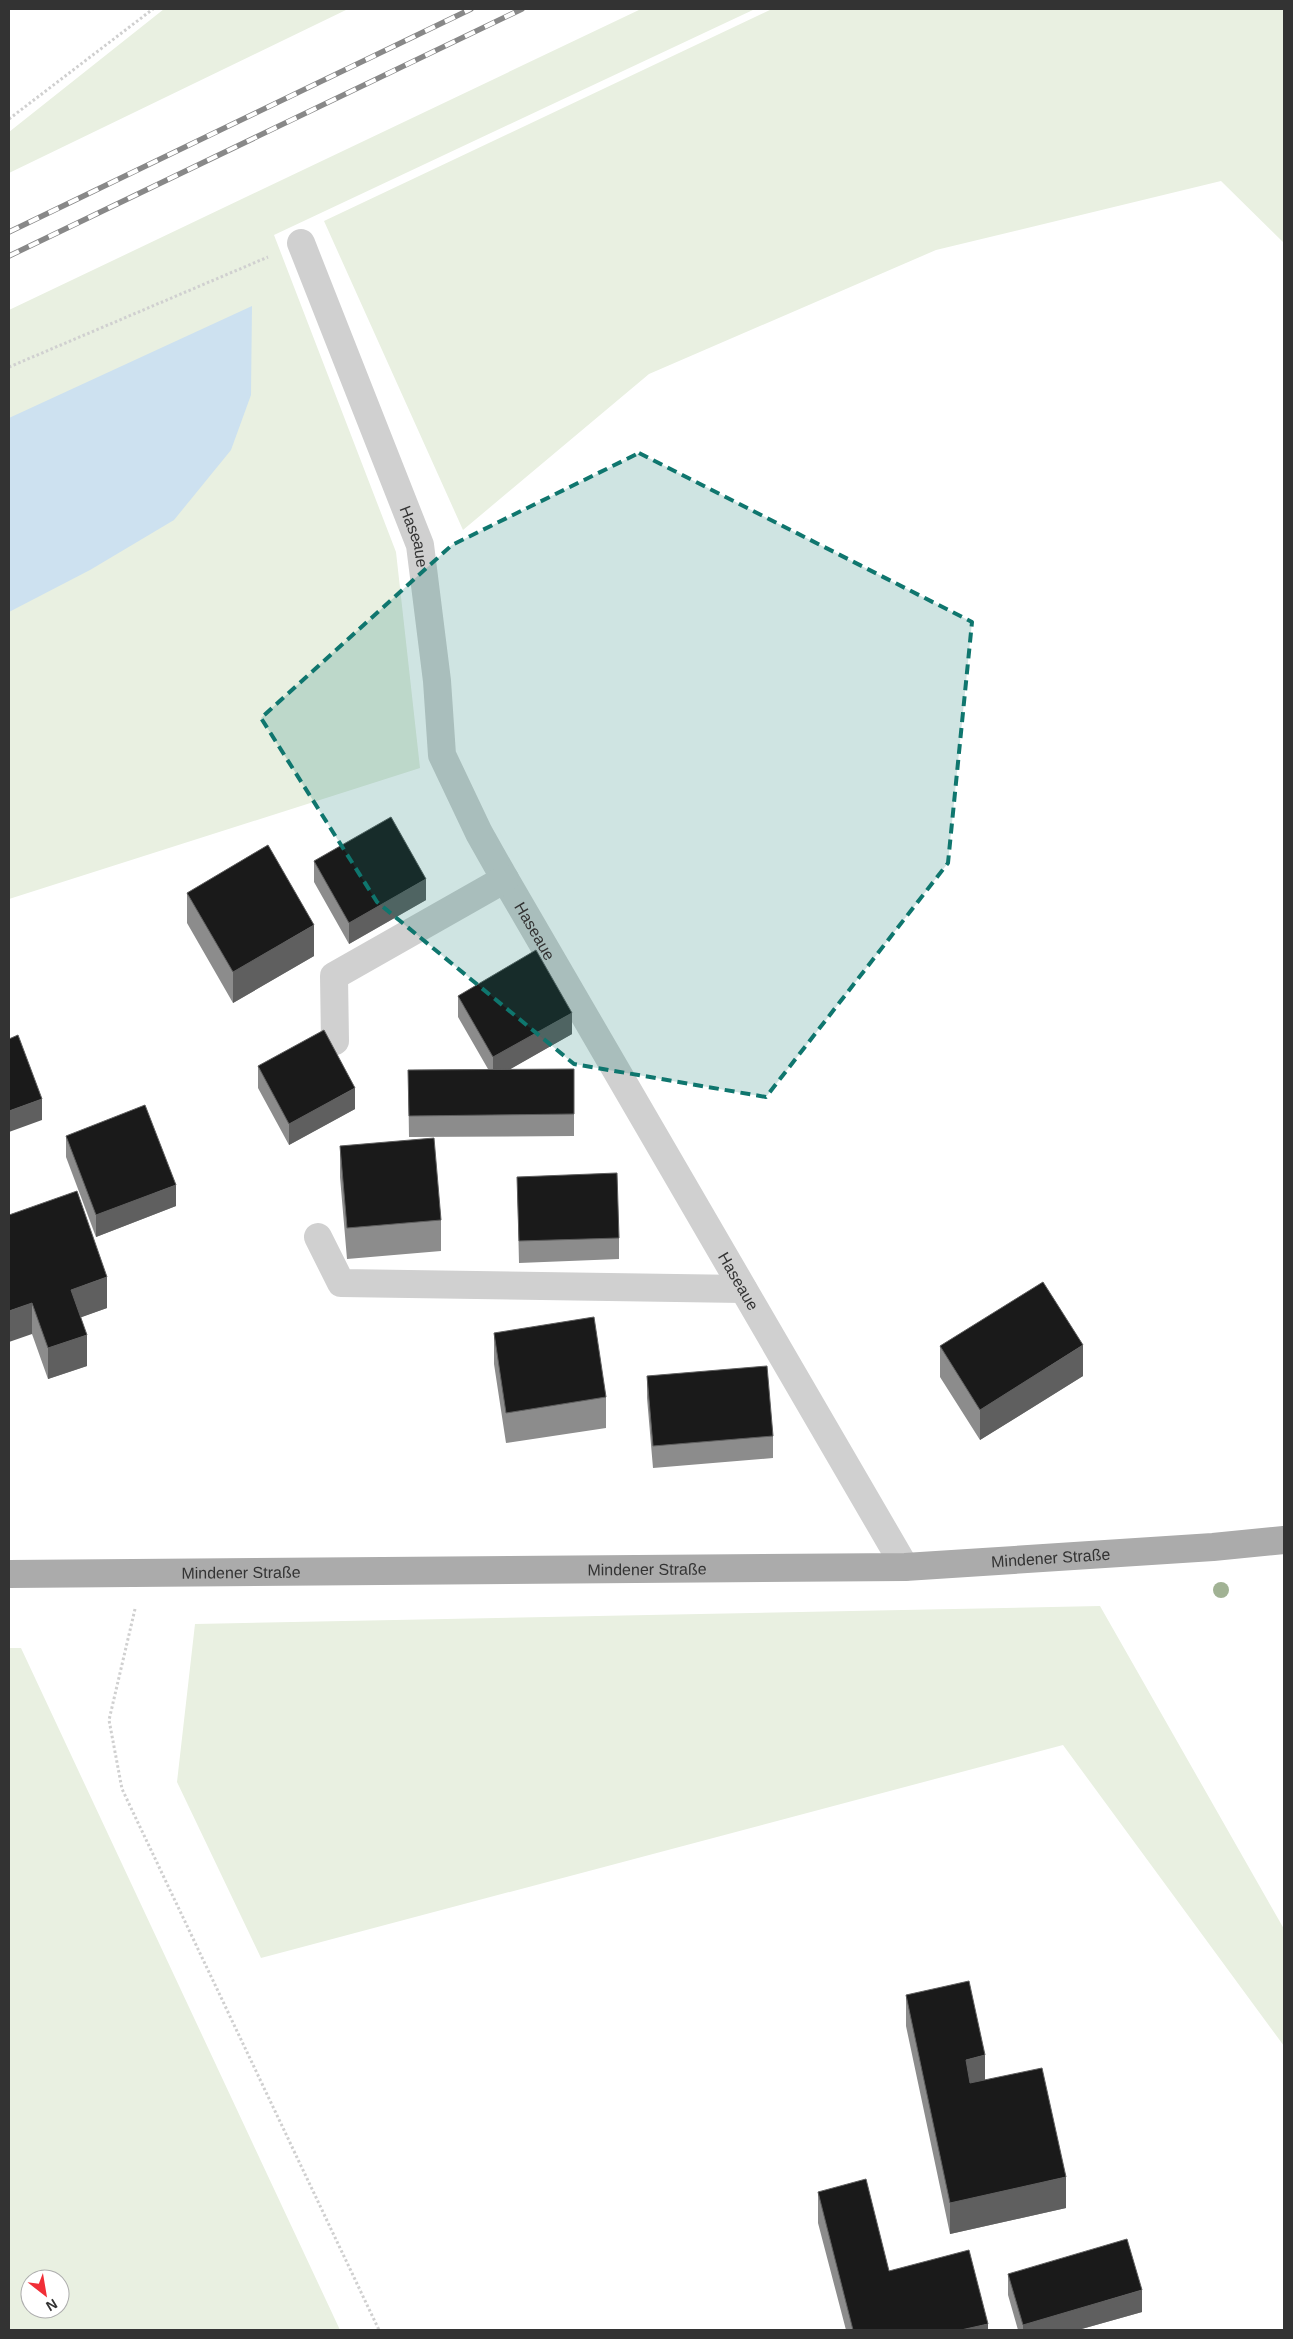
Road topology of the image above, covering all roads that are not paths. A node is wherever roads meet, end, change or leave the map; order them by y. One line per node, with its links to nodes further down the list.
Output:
1 (301, 243): 2 (street, Haseaue)
2 (506, 880): 3 (street); 5 (street, Haseaue)
3 (335, 1041)
4 (318, 1237): 5 (street)
5 (743, 1289): 7 (street, Haseaue)
6 (1284, 1540): 7 (main road, Mindener Straße)
7 (905, 1567): 8 (main road, Mindener Straße)
8 (9, 1574)

